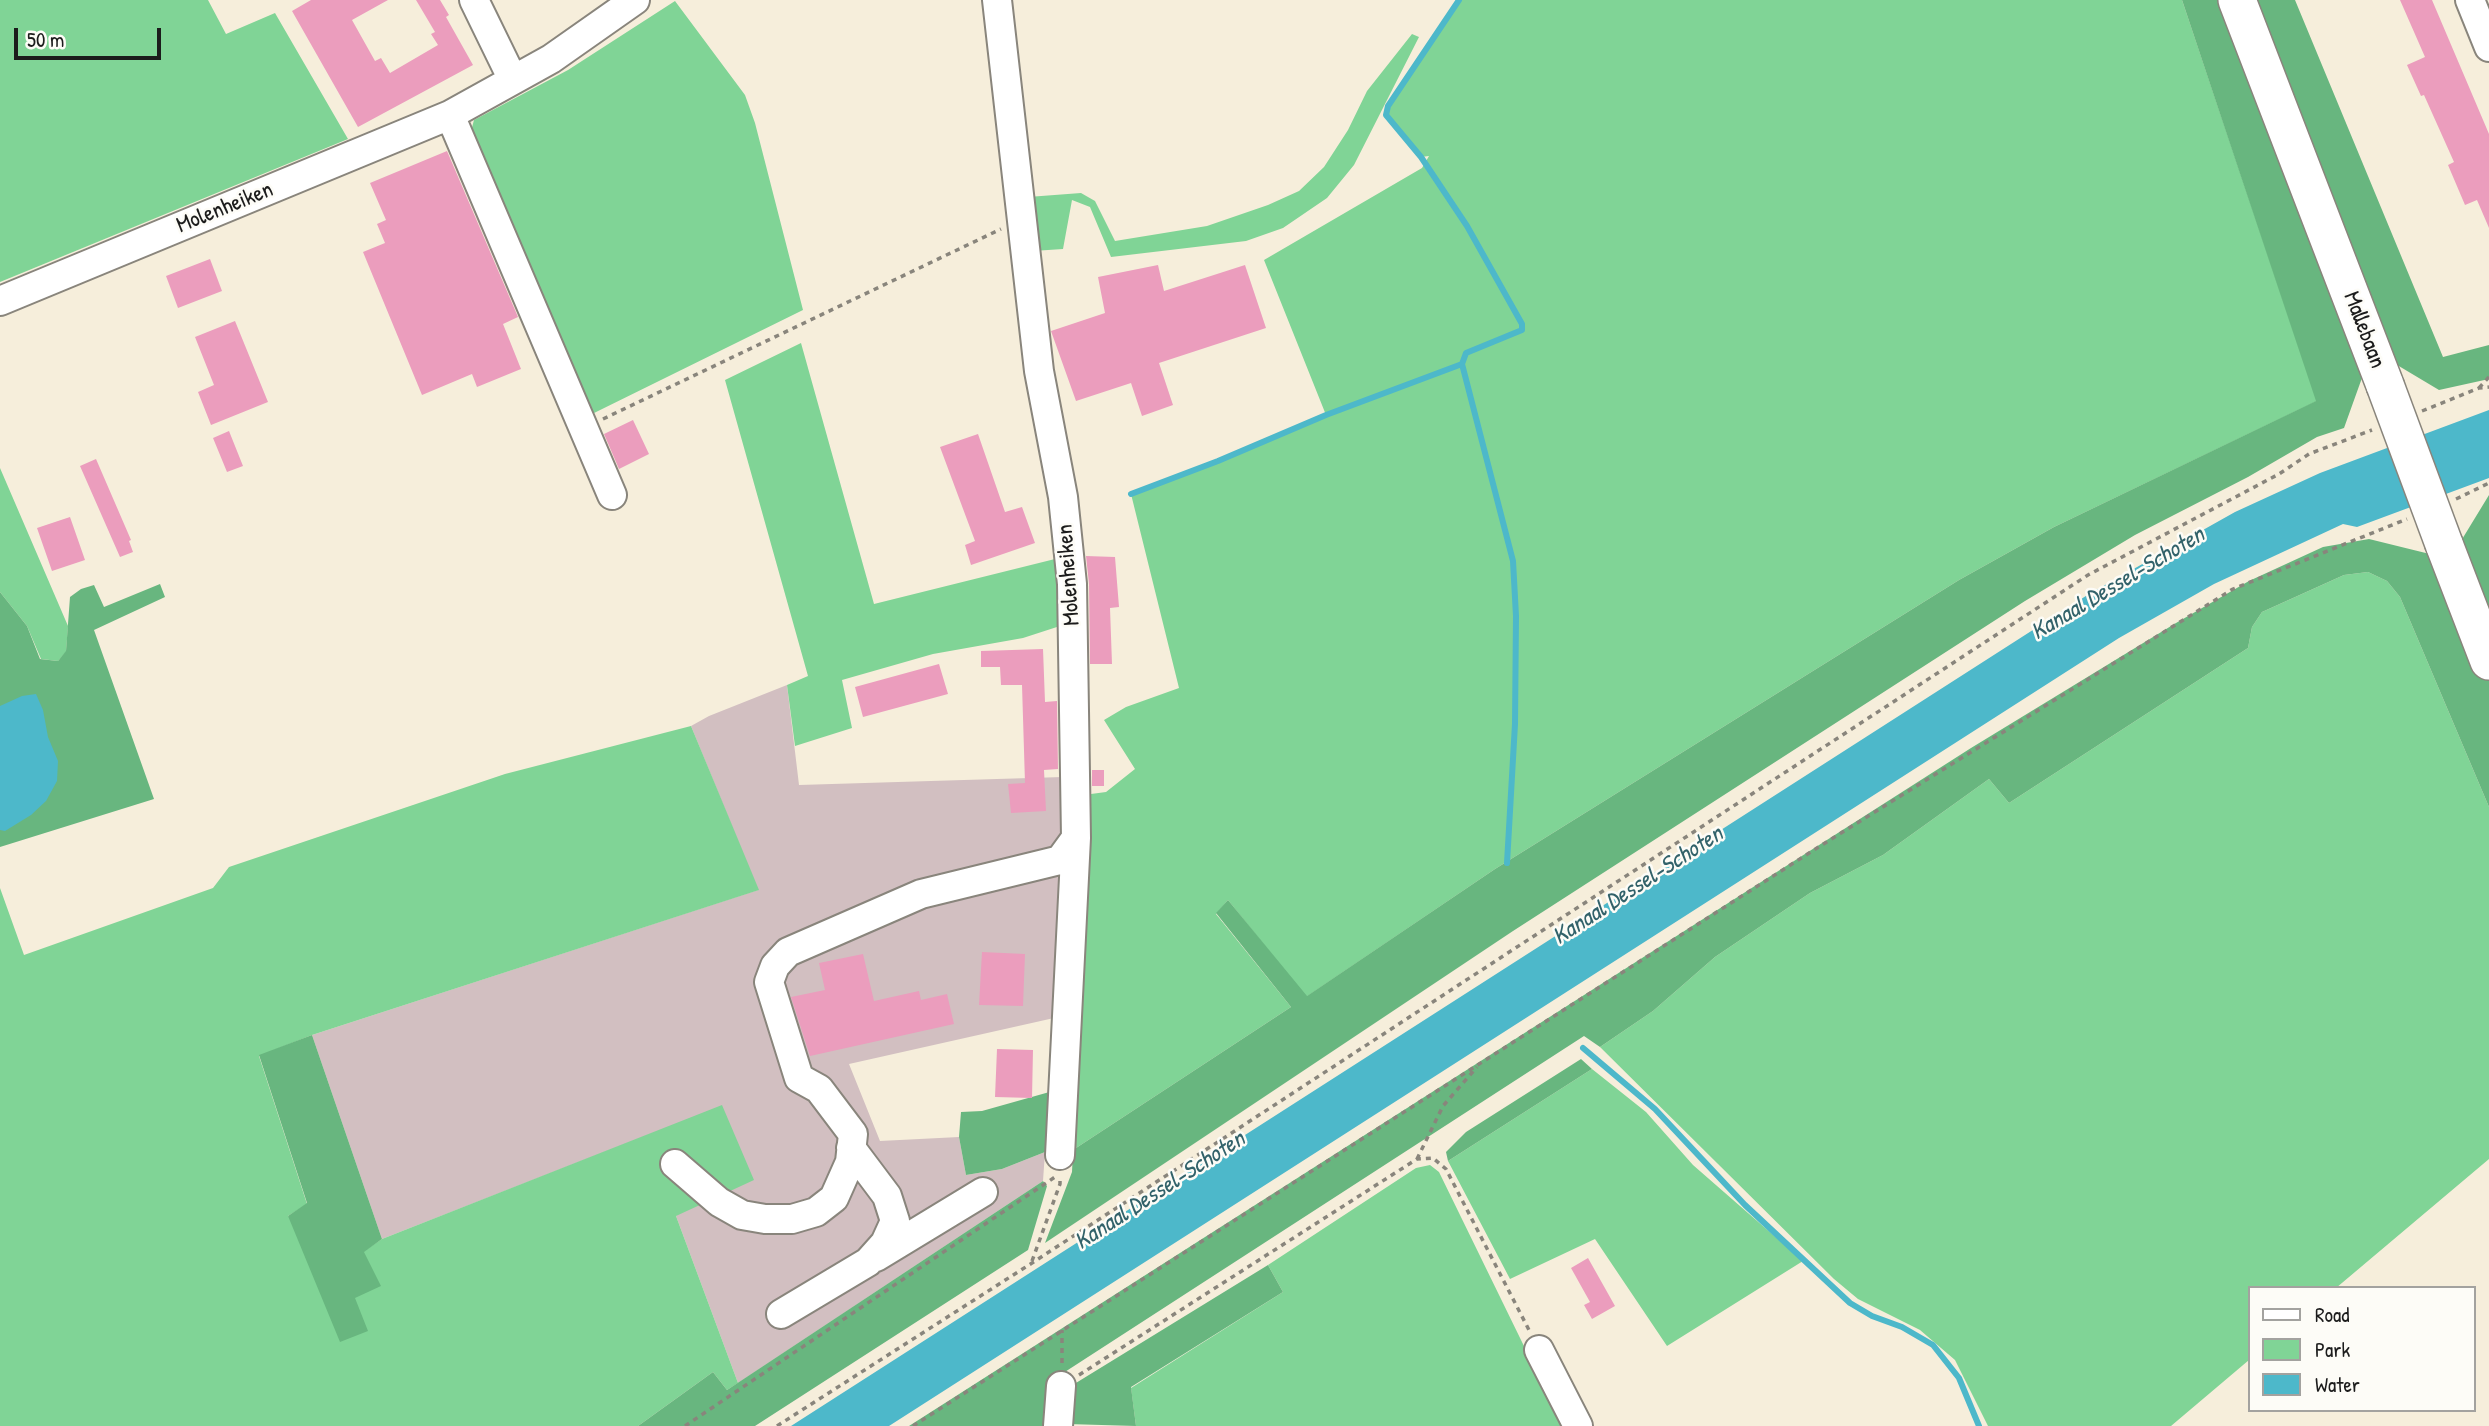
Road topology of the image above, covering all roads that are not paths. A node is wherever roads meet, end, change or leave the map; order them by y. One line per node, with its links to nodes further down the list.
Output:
1 (474, 0): 7 (street)
2 (635, 0): 7 (street, Molenheiken)
3 (996, 0): 12 (street, Molenheiken)
4 (2237, 0): 11 (main road, Mallebaan, bridge)
5 (2470, 0): 6 (street)
6 (2489, 47)
7 (513, 80): 8 (street, Molenheiken)
8 (450, 116): 9 (street, Molenheiken); 10 (street)
9 (0, 301)
10 (612, 495)
11 (2489, 662)
12 (1076, 838): 13 (street); 14 (street, Molenheiken)
13 (851, 1148): 15 (street); 17 (street)
14 (1060, 1155)
15 (675, 1164)
16 (983, 1192): 17 (street)
17 (868, 1262): 18 (street)
18 (781, 1314)
19 (1539, 1350): 22 (street)
20 (1061, 1386): 21 (street)
21 (1058, 1426)
22 (1578, 1426)

